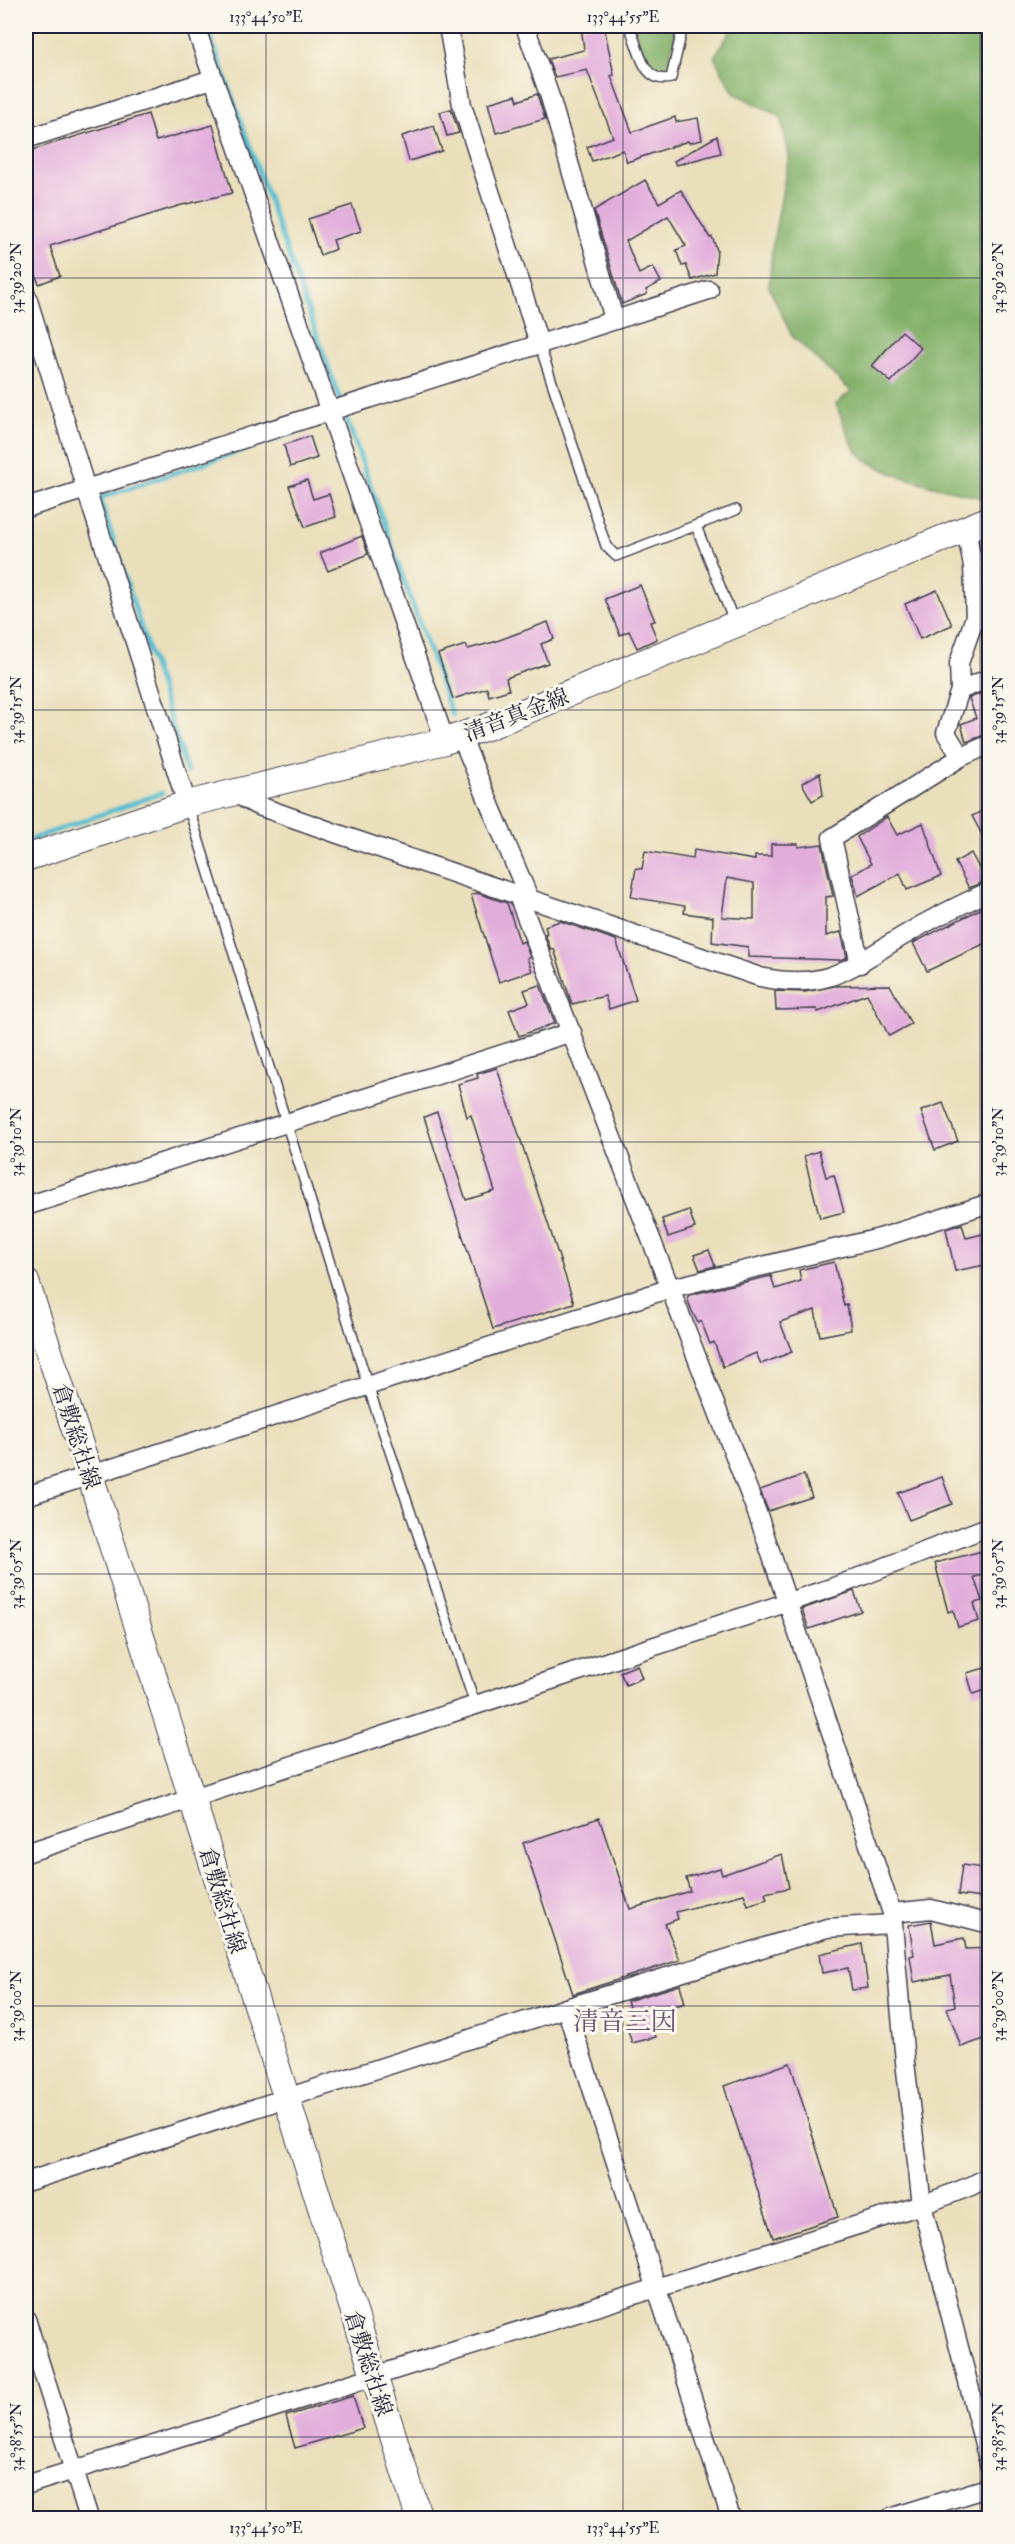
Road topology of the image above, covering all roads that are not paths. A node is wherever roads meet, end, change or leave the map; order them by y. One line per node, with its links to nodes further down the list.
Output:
1 (195, 26): 6 (street)
2 (448, 26): 11 (street)
3 (525, 26): 10 (street)
4 (629, 26): 5 (lane)
5 (683, 26)
6 (212, 80): 7 (street); 12 (street)
7 (26, 139)
8 (709, 290): 10 (street)
9 (26, 294): 13 (street)
10 (614, 319): 11 (street)
11 (540, 343): 12 (street); 17 (lane)
12 (338, 408): 13 (street); 22 (street)
13 (86, 489): 14 (street); 26 (street)
14 (26, 508)
15 (736, 510): 17 (lane)
16 (990, 519): 18 (main road, 清音真金線)
17 (696, 526): 19 (lane)
18 (966, 529): 19 (main road, 清音真金線); 21 (street)
19 (735, 625): 22 (main road, 清音真金線)
20 (990, 678): 21 (street)
21 (960, 690): 24 (street)
22 (453, 739): 25 (main road, 清音真金線); 29 (street)
23 (990, 744): 24 (street)
24 (961, 757): 30 (street)
25 (233, 792): 26 (main road, 清音真金線); 29 (street)
26 (187, 804): 27 (main road, 清音真金線); 32 (lane)
27 (26, 858)
28 (990, 891): 30 (street)
29 (523, 895): 30 (street); 31 (street)
30 (860, 964)
31 (572, 1032): 32 (street); 36 (street)
32 (287, 1122): 34 (street); 37 (lane)
33 (990, 1203): 36 (street)
34 (26, 1206)
35 (26, 1282): 38 (main road, 倉敷総社線)
36 (671, 1288): 37 (street); 41 (street)
37 (368, 1386): 38 (street); 42 (lane)
38 (90, 1475): 39 (street); 43 (main road, 倉敷総社線)
39 (26, 1496)
40 (990, 1526): 41 (street)
41 (786, 1603): 42 (street); 45 (street)
42 (476, 1707): 43 (street)
43 (191, 1799): 44 (street); 48 (main road, 倉敷総社線)
44 (26, 1853)
45 (891, 1919): 46 (street); 47 (street); 51 (street)
46 (990, 1924)
47 (566, 2008): 48 (street); 52 (street)
48 (285, 2098): 50 (street); 54 (main road, 倉敷総社線)
49 (990, 2175): 51 (street)
50 (26, 2182)
51 (922, 2205): 52 (street); 55 (street)
52 (657, 2287): 54 (street); 61 (street)
53 (26, 2319): 56 (street)
54 (373, 2376): 56 (street); 60 (main road, 倉敷総社線)
55 (990, 2467)
56 (73, 2470): 57 (street); 59 (street)
57 (26, 2485)
58 (990, 2487): 62 (street)
59 (89, 2518)
60 (419, 2518)
61 (731, 2518)
62 (890, 2518)

